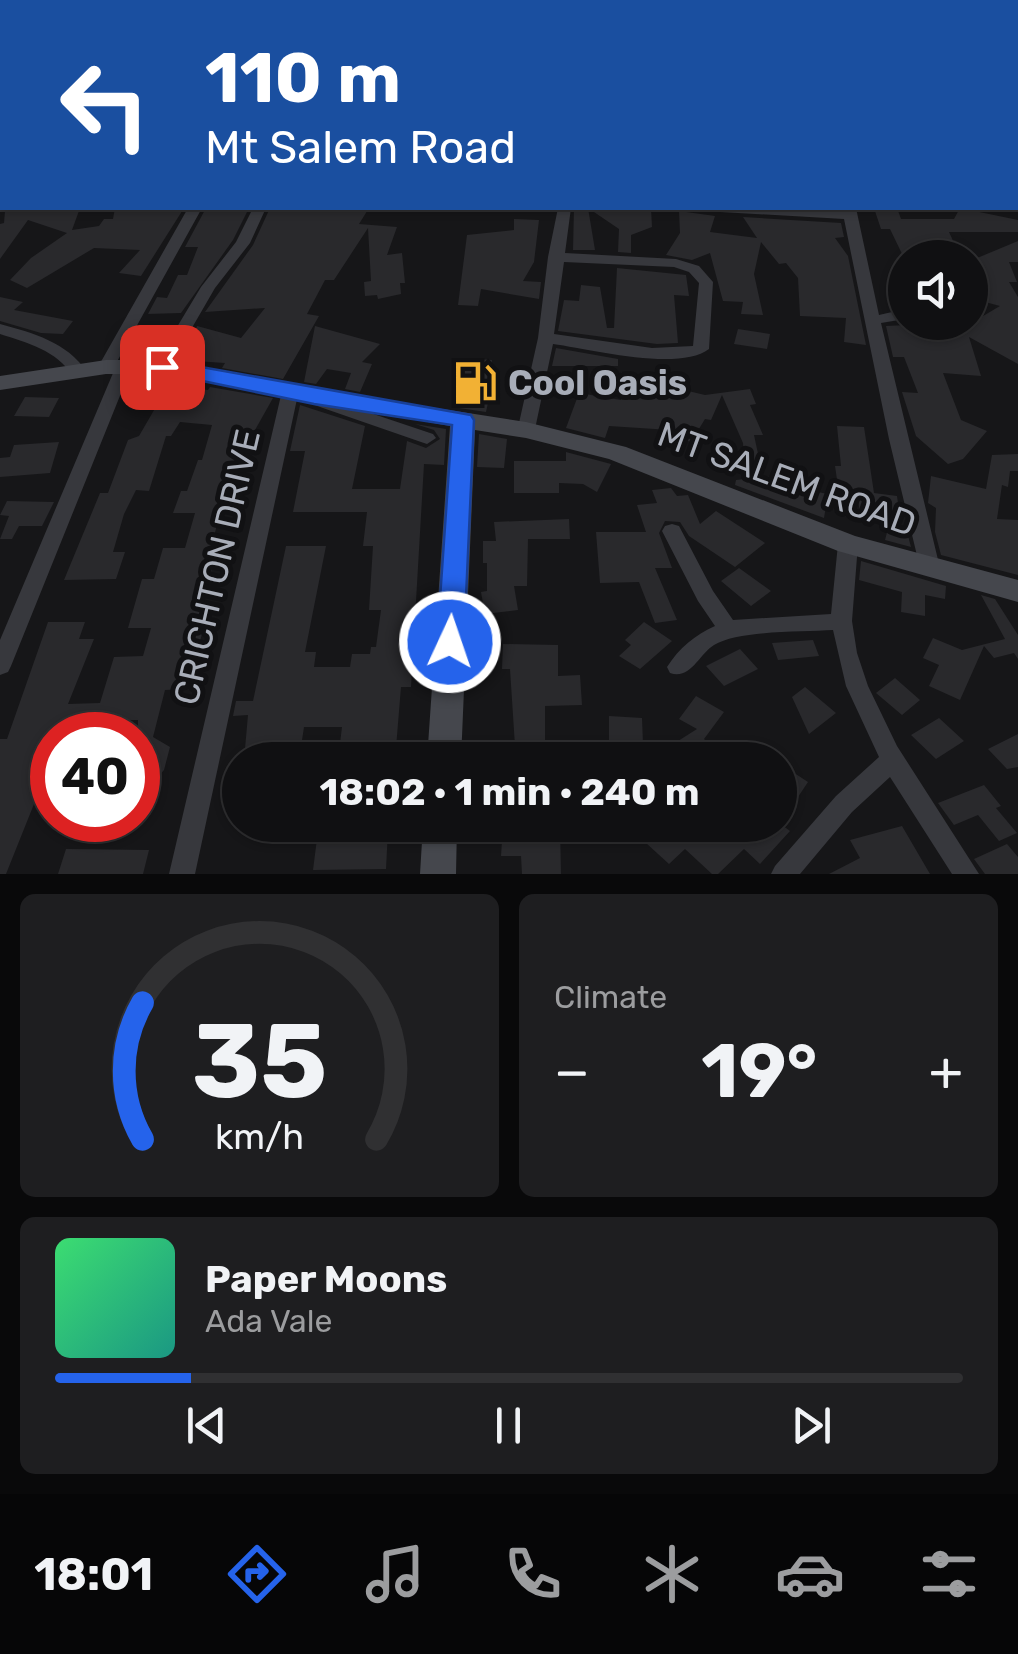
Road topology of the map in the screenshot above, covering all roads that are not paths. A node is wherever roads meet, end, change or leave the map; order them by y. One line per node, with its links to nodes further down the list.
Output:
1 (194, 210): 11 (street)
2 (259, 210): 12 (street)
3 (564, 210): 6 (street)
4 (807, 210): 5 (street)
5 (850, 211): 8 (street)
6 (554, 257): 10 (street); 10 (street)
7 (888, 318): 8 (street)
8 (876, 320): 20 (street)
9 (0, 329): 13 (street)
10 (546, 338): 16 (street)
11 (115, 367): 12 (street, MT SALEM ROAD); 13 (street, MT SALEM ROAD); 24 (street)
12 (162, 367): 15 (street, MT SALEM ROAD)
13 (79, 372): 14 (street, MT SALEM ROAD)
14 (0, 383)
15 (290, 391): 16 (street, MT SALEM ROAD); 17 (street); 29 (street, CRICHTON DRIVE)
16 (471, 421): 19 (street, MT SALEM ROAD); 26 (street)
17 (427, 438)
18 (672, 531): 23 (street)
19 (848, 544): 20 (street, MT SALEM ROAD); 22 (street)
20 (930, 568): 21 (street, MT SALEM ROAD)
21 (1018, 591)
22 (842, 621): 23 (street); 27 (street)
23 (728, 628): 25 (street)
24 (0, 666)
25 (678, 667)
26 (445, 742)
27 (892, 760): 31 (street); 32 (street)
28 (439, 842): 30 (street)
29 (182, 874)
30 (438, 874)
31 (784, 874)
32 (966, 874)

